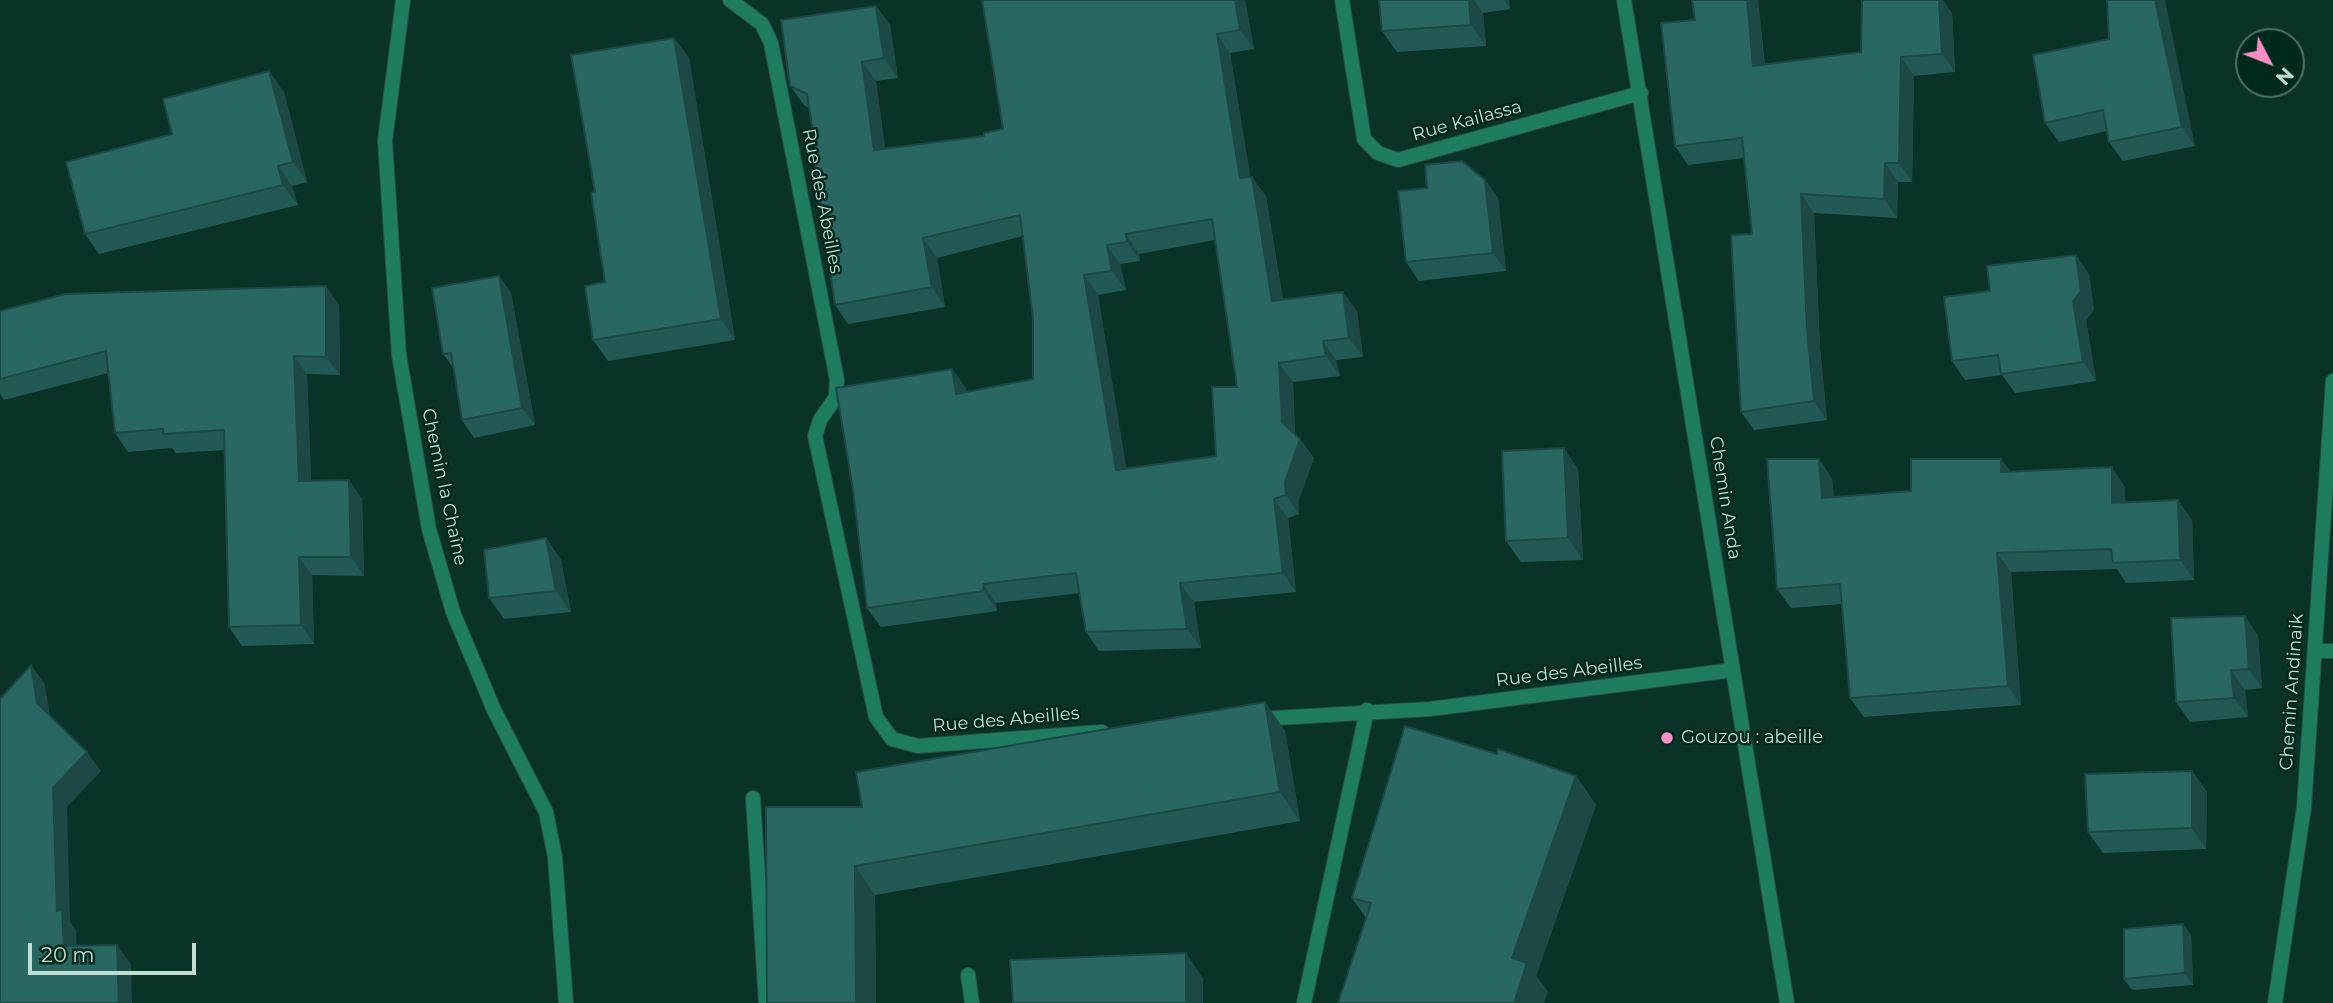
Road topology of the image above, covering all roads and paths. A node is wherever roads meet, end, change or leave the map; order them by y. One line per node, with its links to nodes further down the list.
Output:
1 (403, 0): 15 (street, Chemin la Chaîne)
2 (730, 0): 12 (street, Rue des Abeilles)
3 (1342, 0): 5 (street, Rue Kailassa)
4 (1624, 0): 5 (street, Chemin Anda)
5 (1641, 93): 9 (street, Chemin Anda)
6 (2333, 381): 7 (street, Chemin Andinaik)
7 (2315, 651): 8 (street); 20 (street, Chemin Andinaik)
8 (2333, 651)
9 (1733, 670): 10 (street, Rue des Abeilles); 19 (street, Chemin Anda)
10 (1367, 710): 11 (street, Rue des Abeilles); 18 (street)
11 (1245, 720)
12 (1122, 730)
13 (753, 798): 16 (street)
14 (968, 975): 17 (street)
15 (566, 1003)
16 (766, 1003)
17 (972, 1003)
18 (1304, 1003)
19 (1787, 1003)
20 (2275, 1003)

